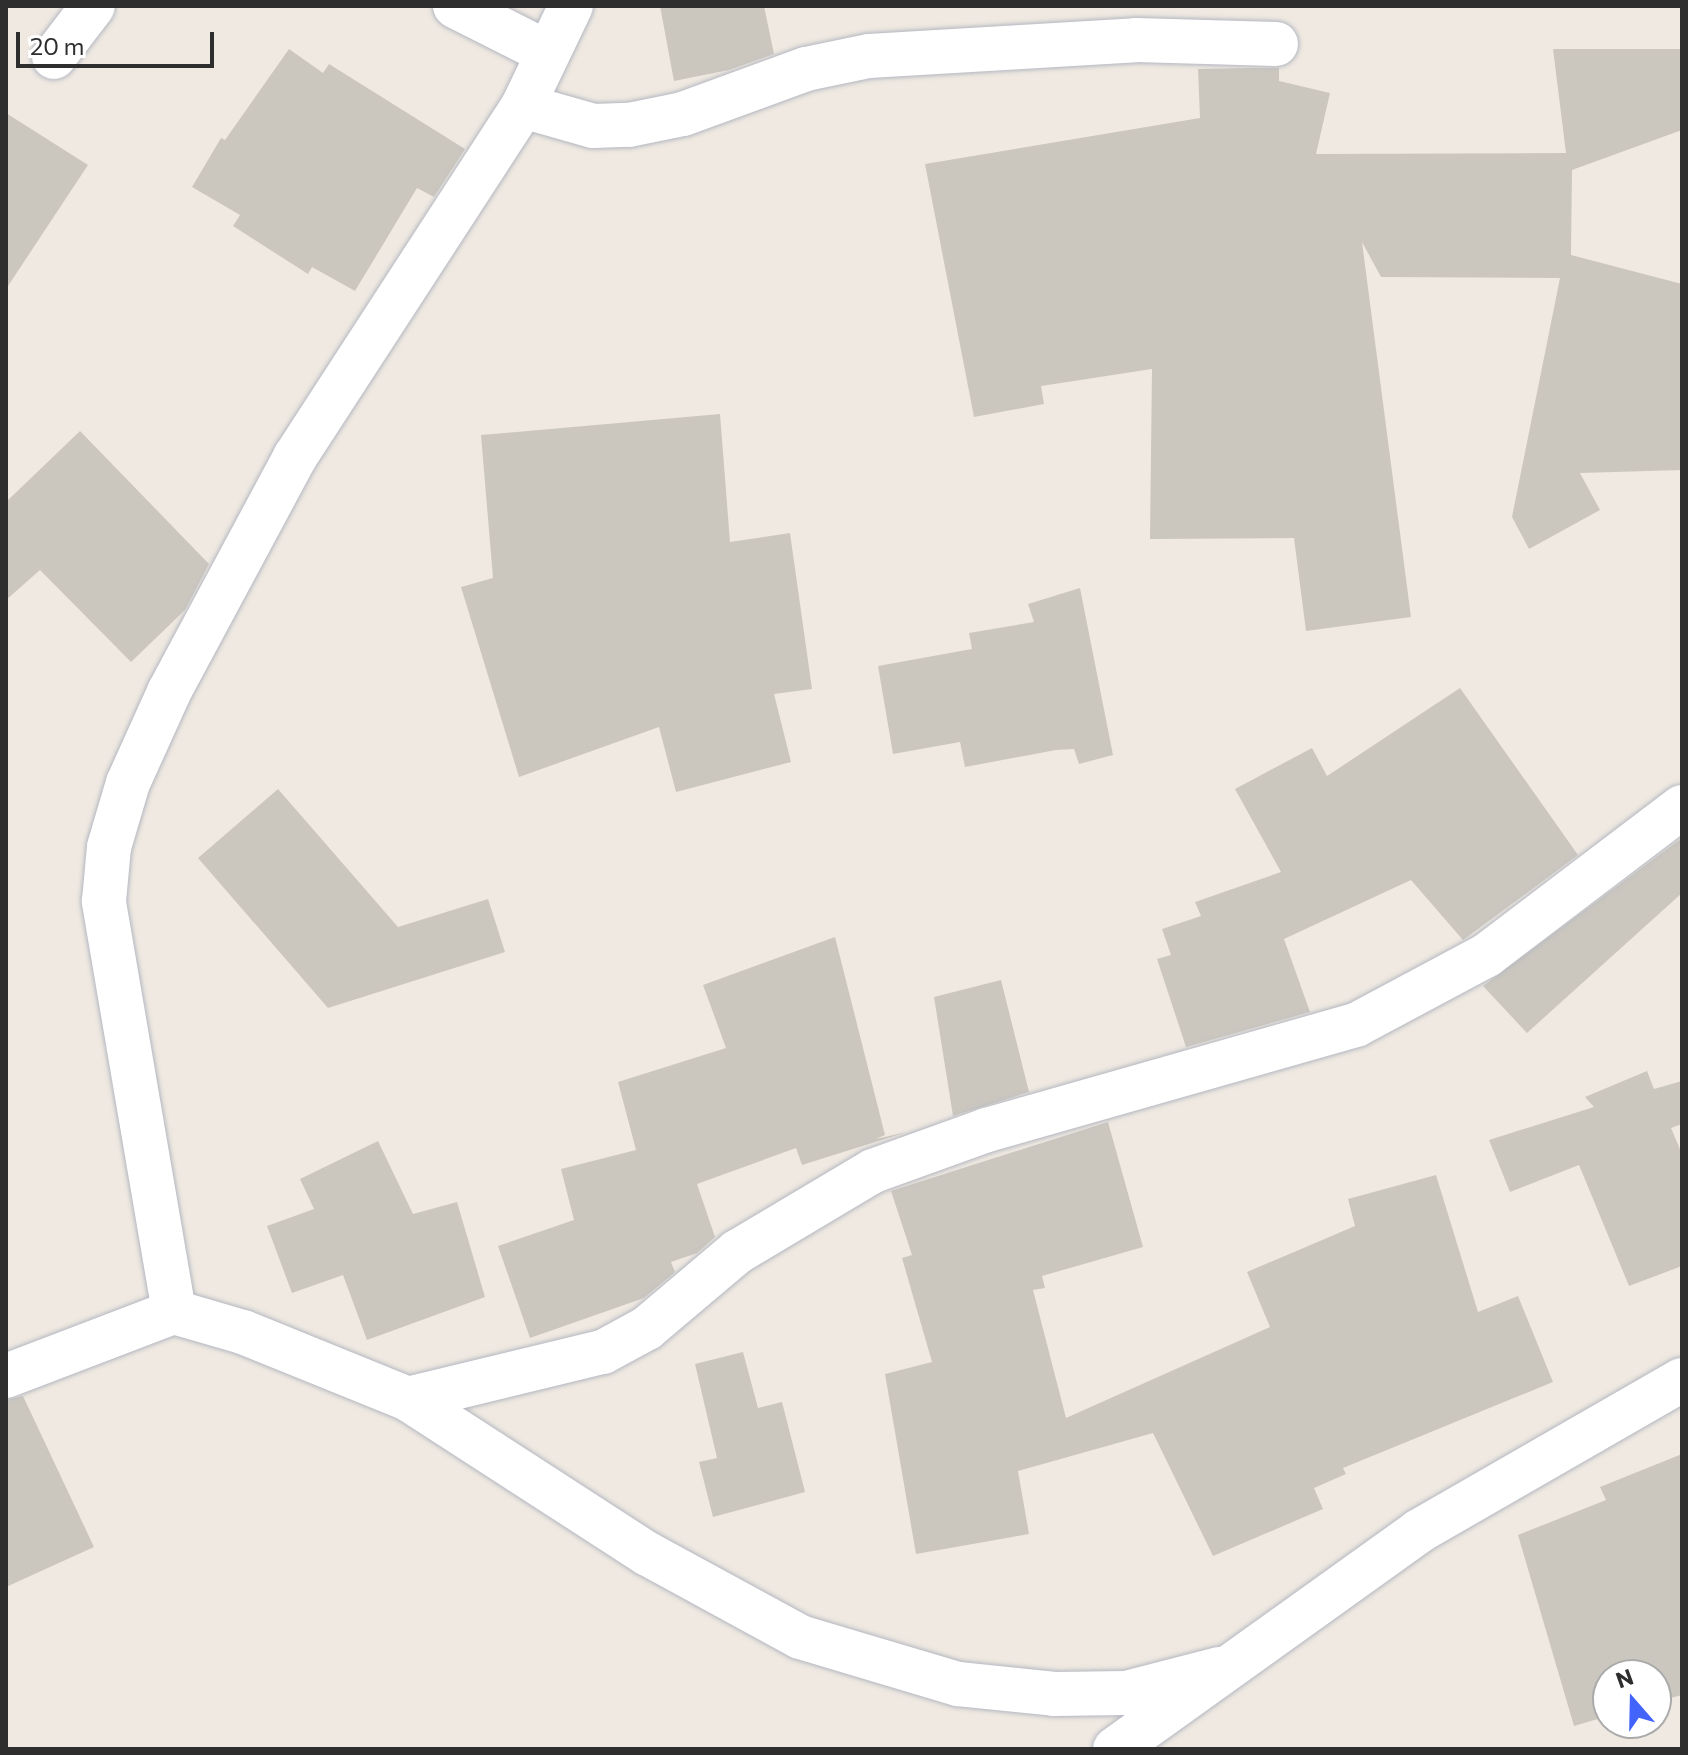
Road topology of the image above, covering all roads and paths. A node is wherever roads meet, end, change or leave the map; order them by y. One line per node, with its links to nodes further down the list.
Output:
1 (93, 6): 6 (street)
2 (455, 6): 5 (street)
3 (571, 6): 5 (street)
4 (1276, 44): 7 (street)
5 (548, 53): 7 (street)
6 (54, 57)
7 (523, 106): 9 (street)
8 (1682, 807): 12 (street)
9 (174, 1312): 10 (street); 12 (street)
10 (6, 1376)
11 (1682, 1380): 13 (street)
12 (408, 1399): 13 (street)
13 (1219, 1669): 14 (street)
14 (1115, 1749)

